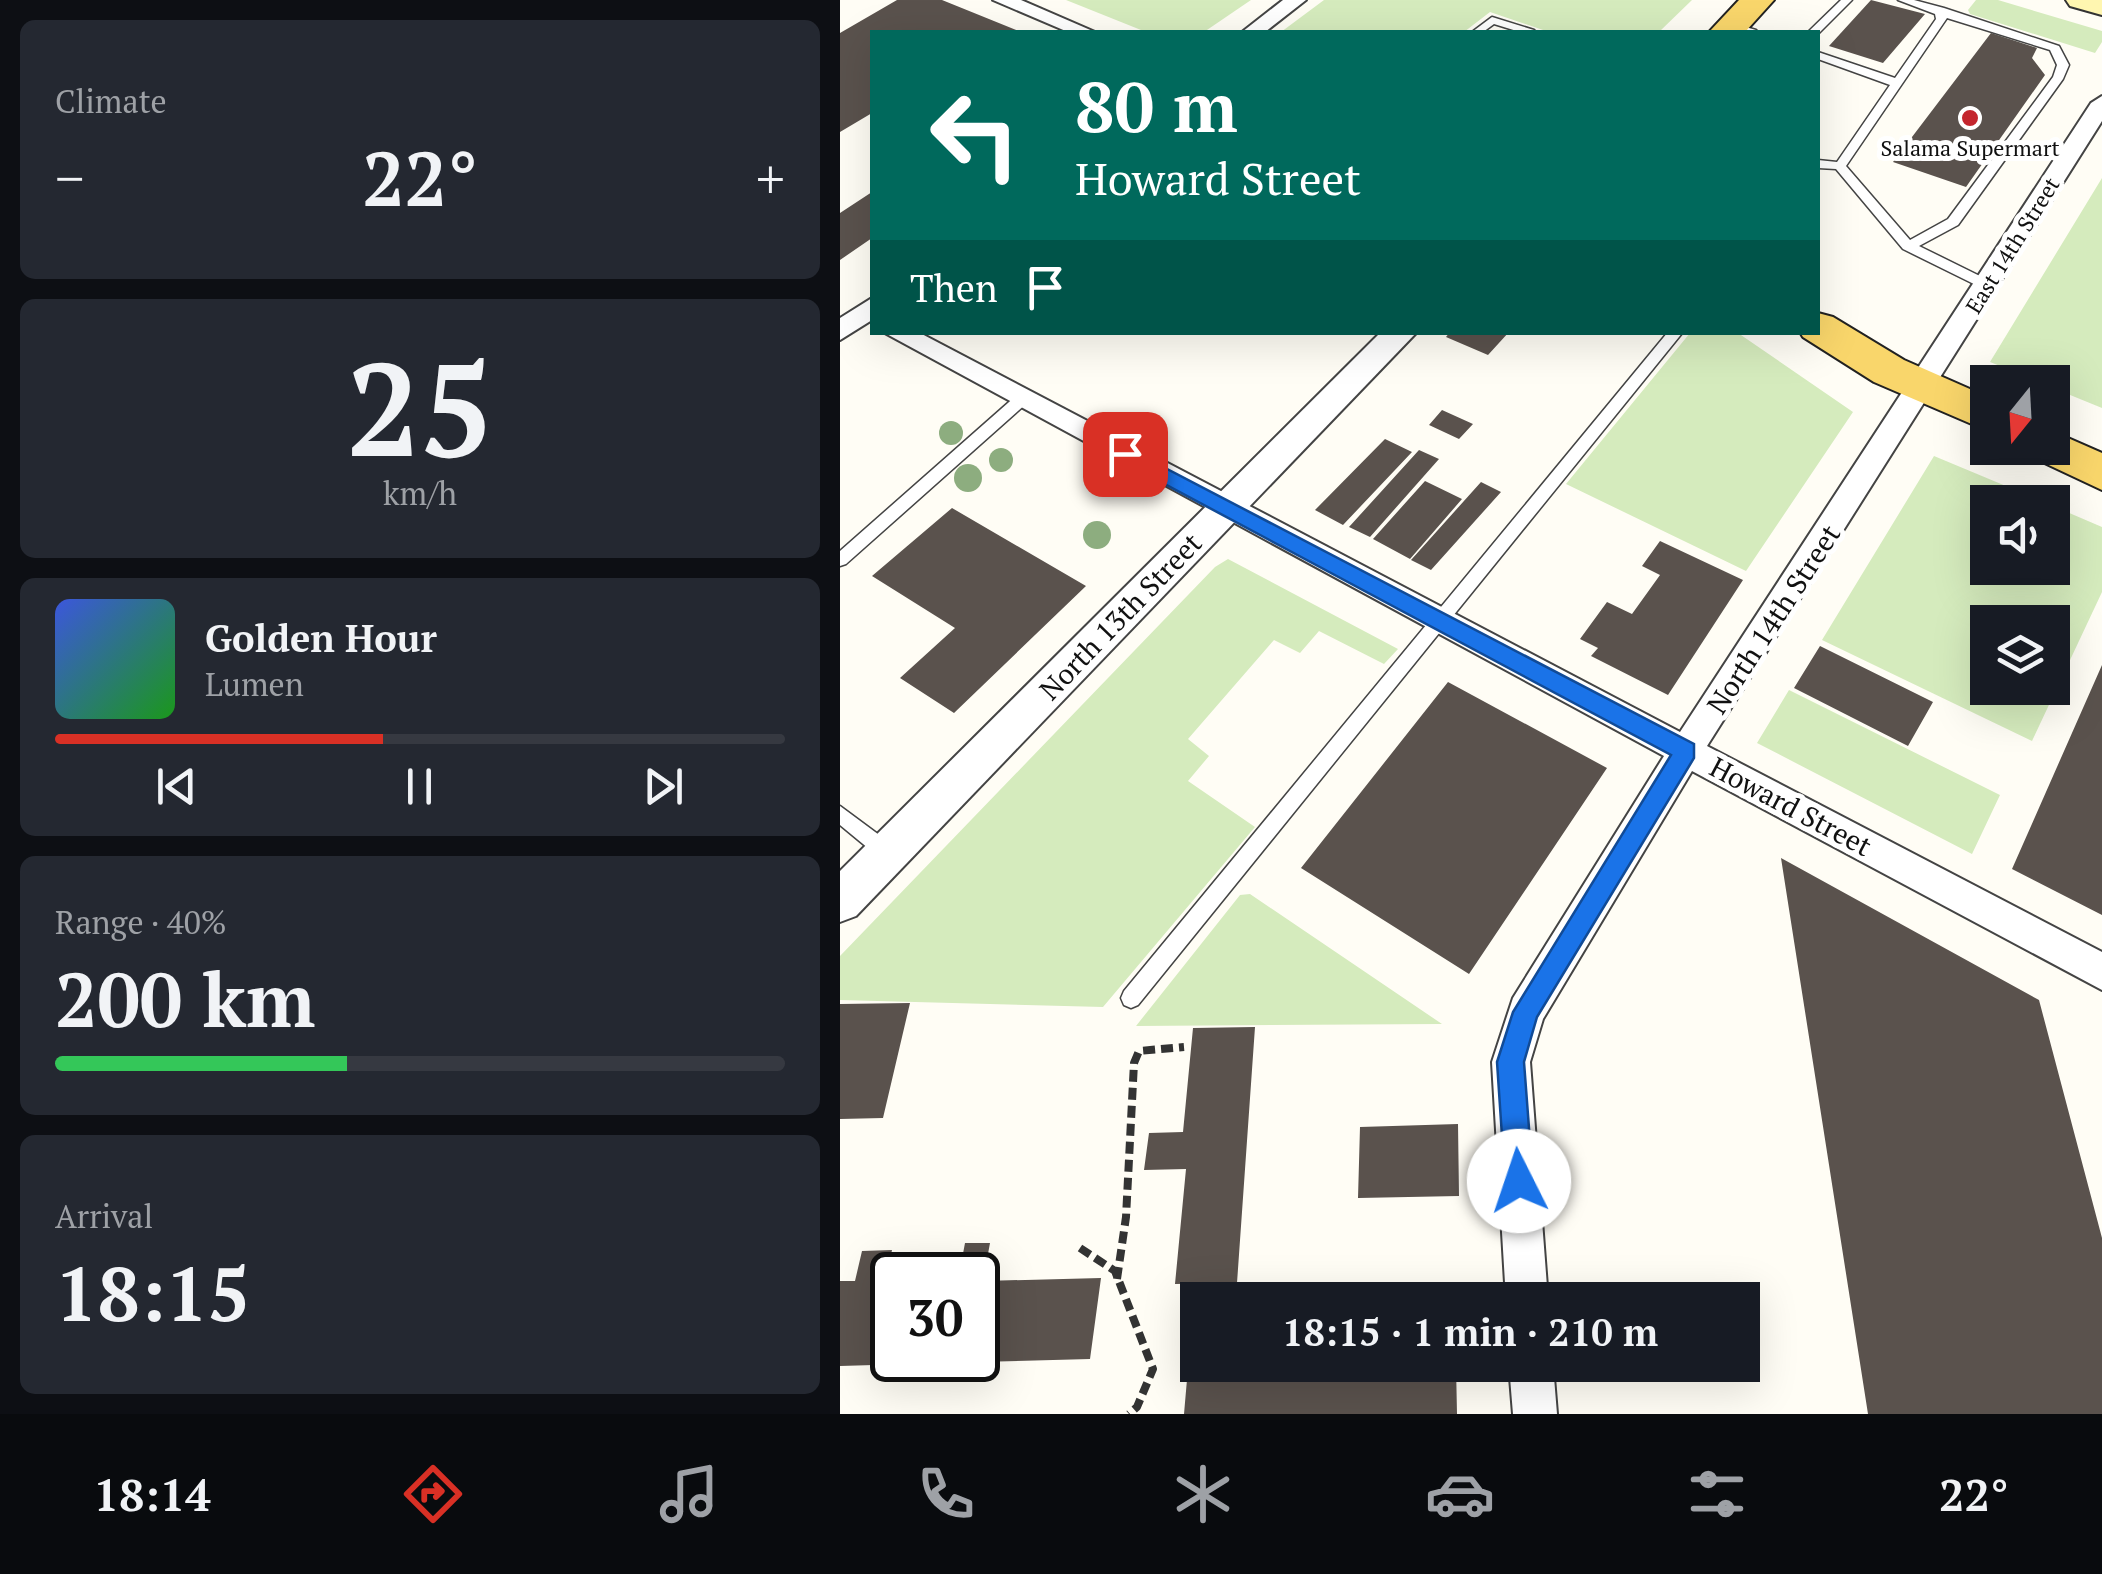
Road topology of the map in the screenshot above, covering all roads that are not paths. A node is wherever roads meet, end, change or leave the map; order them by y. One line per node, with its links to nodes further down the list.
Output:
1 (1004, 0): 9 (street)
2 (1296, 0): 10 (street)
3 (1758, 0): 13 (main road)
4 (1847, 0): 14 (lane)
5 (1903, 0): 8 (lane)
6 (2080, 0): 7 (main road)
7 (2102, 6)
8 (1940, 10): 16 (lane); 21 (lane)
9 (1080, 30)
10 (1255, 30)
11 (1480, 30): 12 (lane)
12 (1524, 30)
13 (1737, 30)
14 (1815, 30)
15 (1820, 56): 16 (lane)
16 (1898, 82): 20 (lane)
17 (2102, 102): 18 (street, East 14th Street)
18 (2095, 128): 22 (street, East 14th Street)
19 (1820, 164): 20 (lane)
20 (1840, 166): 21 (lane)
21 (1908, 246): 22 (lane)
22 (1987, 285): 29 (street, East 14th Street)
23 (862, 311): 25 (street)
24 (1820, 328): 29 (main road)
25 (840, 330)
26 (902, 335): 30 (street, Howard Street)
27 (1399, 335): 36 (street, North 13th Street)
28 (1674, 335): 38 (lane)
29 (1922, 388): 31 (main road); 39 (street, North 14th Street)
30 (1022, 399): 36 (street, Howard Street); 37 (lane)
31 (1970, 408)
32 (2070, 441): 33 (main road)
33 (2102, 450)
34 (2070, 456): 35 (main road)
35 (2102, 473)
36 (1226, 508): 38 (street, Howard Street); 41 (street, North 13th Street)
37 (840, 560)
38 (1439, 620): 39 (street, Howard Street); 44 (lane)
39 (1686, 751): 43 (street, Howard Street); 45 (street, North 14th Street)
40 (840, 814): 41 (lane)
41 (888, 852): 42 (street, North 13th Street)
42 (840, 901)
43 (2102, 972)
44 (1131, 998)
45 (1526, 1282)
46 (1533, 1382): 47 (street)
47 (1535, 1414)

